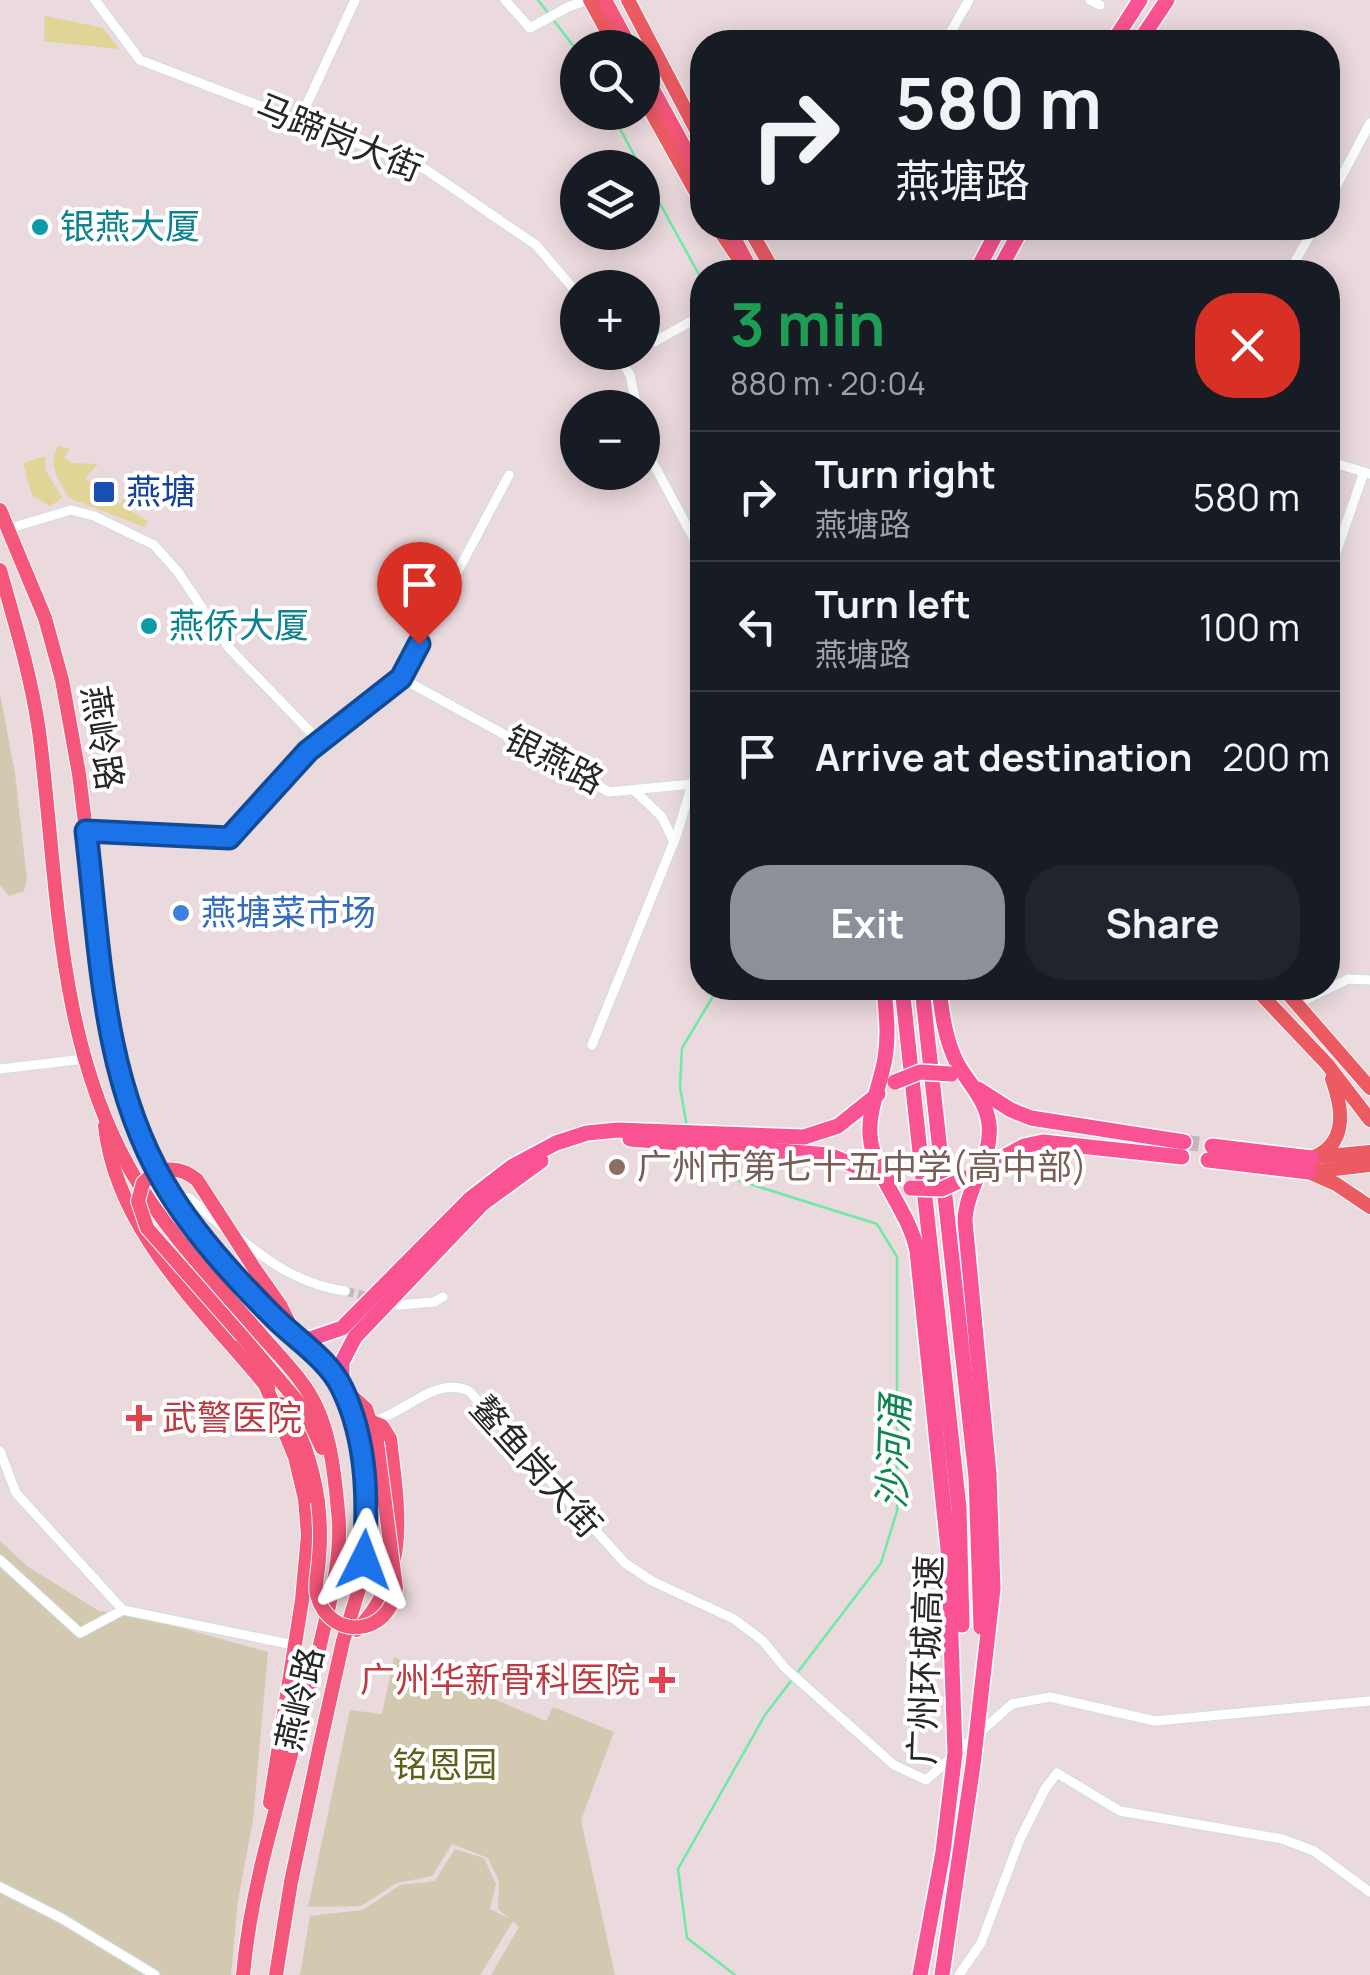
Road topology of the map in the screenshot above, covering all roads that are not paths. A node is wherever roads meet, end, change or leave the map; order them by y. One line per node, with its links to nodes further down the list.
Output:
1 (95, 0): 19 (street, 马蹄岗大街)
2 (354, 0): 19 (street)
3 (505, 0): 4 (street)
4 (589, 0): 12 (main road)
5 (605, 0): 13 (highway)
6 (628, 0): 18 (main road)
7 (969, 0): 14 (street)
8 (1090, 0): 11 (street)
9 (1140, 0): 15 (highway)
10 (1167, 0): 16 (highway)
11 (1100, 6)
12 (606, 30)
13 (621, 30)
14 (952, 30)
15 (1121, 30)
16 (1146, 30)
17 (660, 101): 22 (highway)
18 (690, 118)
19 (299, 121): 25 (street, 马蹄岗大街)
20 (1370, 123): 23 (street)
21 (660, 127): 24 (main road)
22 (690, 157)
23 (1340, 179)
24 (690, 181)
25 (560, 273)
26 (690, 321): 27 (street)
27 (660, 338)
28 (1340, 465): 29 (street)
29 (1367, 473): 35 (street)
30 (509, 476): 39 (street)
31 (660, 476): 34 (street)
32 (0, 510): 33 (highway, 燕岭路)
33 (7, 528): 40 (street); 44 (highway, 燕岭路)
34 (690, 532)
35 (1340, 544)
36 (0, 570): 38 (highway)
37 (0, 598): 38 (main road, 燕岭路)
38 (12, 620): 58 (highway, 燕岭路)
39 (401, 678): 40 (street); 43 (street, 银燕路)
40 (320, 742): 44 (street)
41 (690, 784): 43 (street, 银燕路)
42 (690, 790): 45 (street)
43 (636, 792): 45 (street)
44 (86, 831): 81 (highway, 燕岭路)
45 (674, 842): 56 (street)
46 (1370, 980): 47 (street)
47 (1340, 982)
48 (884, 1000): 57 (highway)
49 (903, 1000): 101 (highway, 广州环城高速)
50 (923, 1000): 102 (highway, 广州环城高速, bridge)
51 (941, 1000): 61 (highway)
52 (1266, 1000): 59 (main road)
53 (1293, 1000): 55 (main road)
54 (1305, 1000): 55 (street)
55 (1297, 1004): 62 (main road)
56 (592, 1045)
57 (885, 1058): 64 (highway); 68 (highway)
58 (84, 1059): 60 (street); 67 (highway, 燕岭路)
59 (1327, 1064): 66 (main road); 75 (main road)
60 (0, 1069)
61 (957, 1072): 63 (highway); 64 (highway, bridge); 65 (highway)
62 (1370, 1088)
63 (978, 1094): 65 (highway); 69 (highway)
64 (875, 1103): 68 (highway); 72 (highway)
65 (1011, 1110): 73 (highway)
66 (1368, 1112)
67 (104, 1115): 89 (highway); 93 (highway, 燕岭路)
68 (838, 1126): 84 (highway)
69 (988, 1141): 77 (highway); 79 (highway)
70 (1370, 1152): 75 (main road)
71 (1210, 1153): 75 (highway)
72 (876, 1156): 78 (highway); 80 (highway)
73 (1006, 1156): 77 (highway); 79 (highway)
74 (844, 1159): 78 (highway); 83 (highway); 84 (highway)
75 (1310, 1165): 76 (main road); 82 (main road)
76 (1370, 1165)
77 (980, 1169): 79 (highway)
78 (887, 1179): 80 (highway); 83 (highway)
79 (969, 1183): 80 (highway, bridge); 102 (highway, bridge)
80 (911, 1188)
81 (173, 1196): 85 (street); 88 (highway, 燕岭路)
82 (1370, 1207)
83 (903, 1209): 101 (highway)
84 (433, 1244): 88 (highway); 90 (highway)
85 (345, 1291)
86 (444, 1296): 87 (street)
87 (399, 1305)
88 (295, 1337): 90 (highway, 燕岭路); 93 (highway, bridge)
89 (264, 1384): 91 (highway, bridge); 99 (highway)
90 (342, 1388): 91 (highway); 98 (highway, 燕岭路)
91 (372, 1422): 98 (highway); 100 (street, 鳌鱼岗大街)
92 (0, 1451): 95 (street)
93 (332, 1472): 103 (highway, 燕岭路)
94 (0, 1482): 95 (street)
95 (16, 1493): 97 (street)
96 (0, 1560): 97 (street)
97 (122, 1610): 99 (street)
98 (343, 1642): 108 (highway, 燕岭路)
99 (294, 1645): 103 (highway)
100 (1370, 1701)
101 (955, 1753): 109 (highway, 广州环城高速, bridge)
102 (973, 1765): 110 (highway, 广州环城高速)
103 (262, 1854): 107 (highway, 燕岭路)
104 (0, 1886): 106 (street)
105 (1370, 1892): 111 (street)
106 (155, 1975)
107 (243, 1975)
108 (276, 1975)
109 (920, 1975)
110 (942, 1975)
111 (959, 1975)

